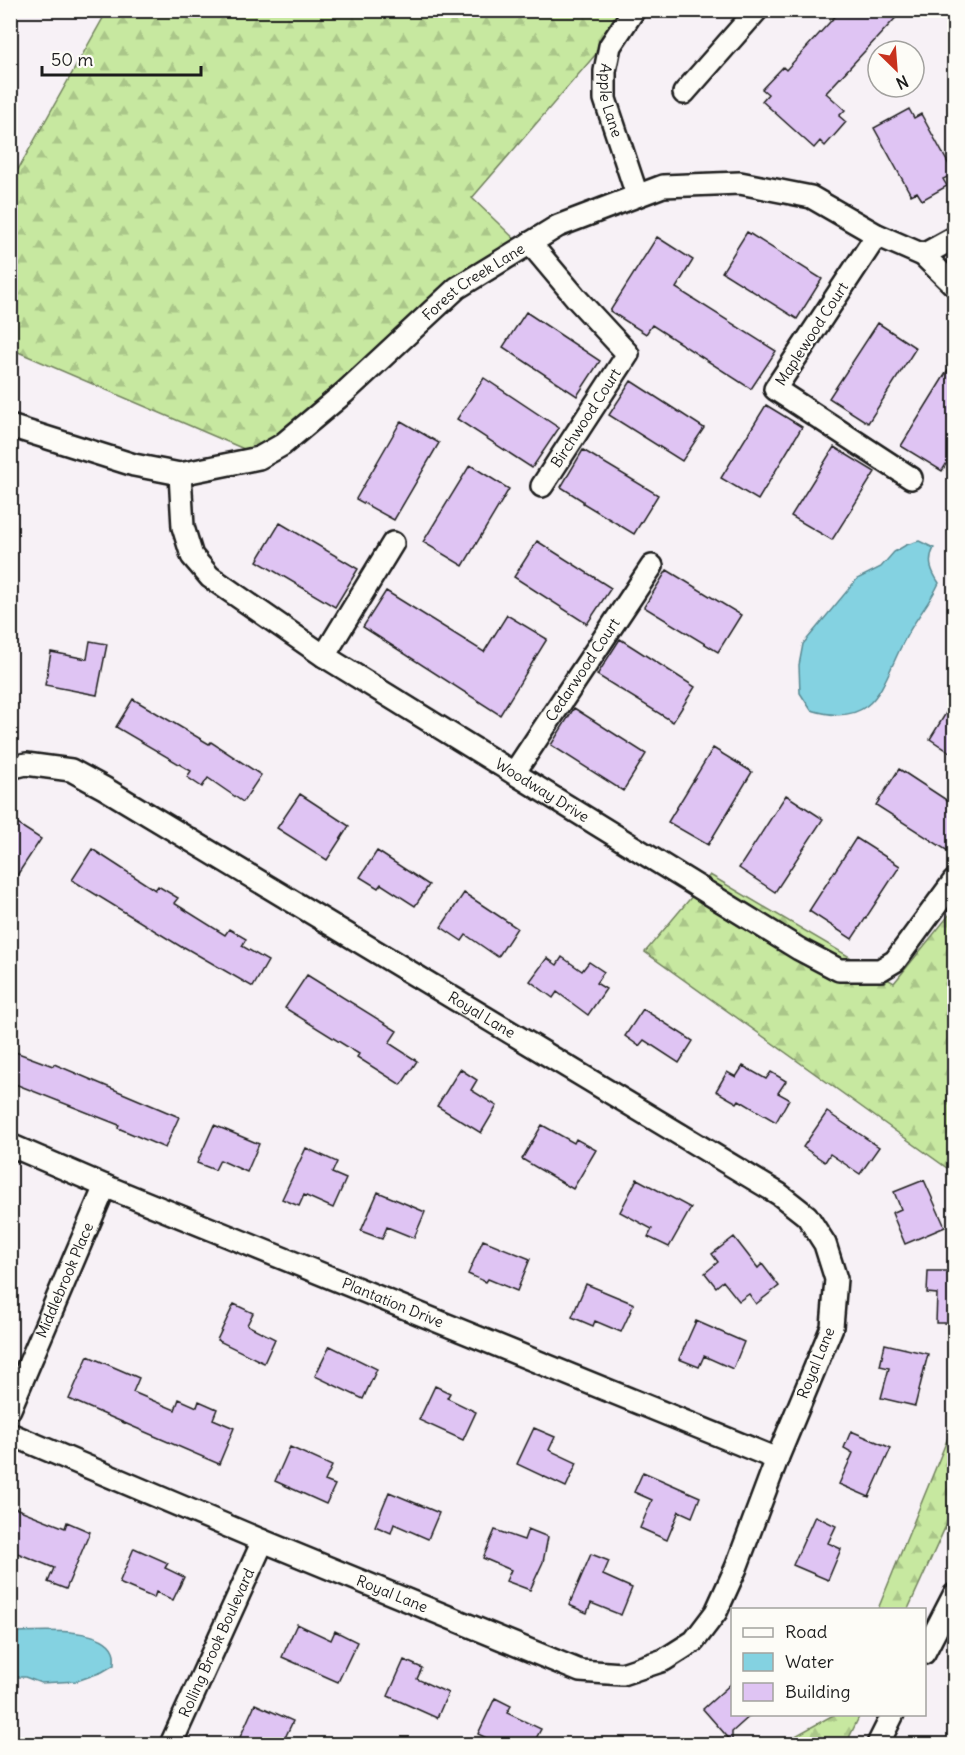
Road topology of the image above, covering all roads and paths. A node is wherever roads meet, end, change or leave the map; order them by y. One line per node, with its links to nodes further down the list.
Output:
1 (634, 10): 4 (street, Apple Lane)
2 (757, 10): 3 (street)
3 (684, 93)
4 (637, 195): 5 (street, Forest Creek Lane); 7 (street, Forest Creek Lane)
5 (877, 235): 8 (street, Forest Creek Lane); 12 (street, Maplewood Court)
6 (954, 238): 8 (street)
7 (530, 243): 11 (street, Forest Creek Lane); 13 (street, Birchwood Court)
8 (923, 255): 9 (street, Forest Creek Lane)
9 (954, 285)
10 (10, 426): 11 (street, Forest Creek Lane)
11 (180, 474): 16 (street, Woodway Drive)
12 (911, 478)
13 (542, 486)
14 (393, 543): 16 (street)
15 (652, 566): 18 (street, Cedarwood Court)
16 (324, 656): 18 (street, Woodway Drive)
17 (10, 768): 24 (street, Royal Lane)
18 (514, 773): 19 (street, Woodway Drive)
19 (954, 880)
20 (10, 1145): 21 (street, Plantation Drive)
21 (105, 1186): 22 (street, Middlebrook Place); 24 (street, Plantation Drive)
22 (10, 1409)
23 (10, 1434): 25 (street, Royal Lane)
24 (777, 1459): 25 (street, Royal Lane)
25 (263, 1541): 29 (street, Rolling Brook Boulevard)
26 (954, 1595): 27 (street)
27 (926, 1649)
28 (892, 1716): 30 (street)
29 (171, 1744)
30 (878, 1744)

